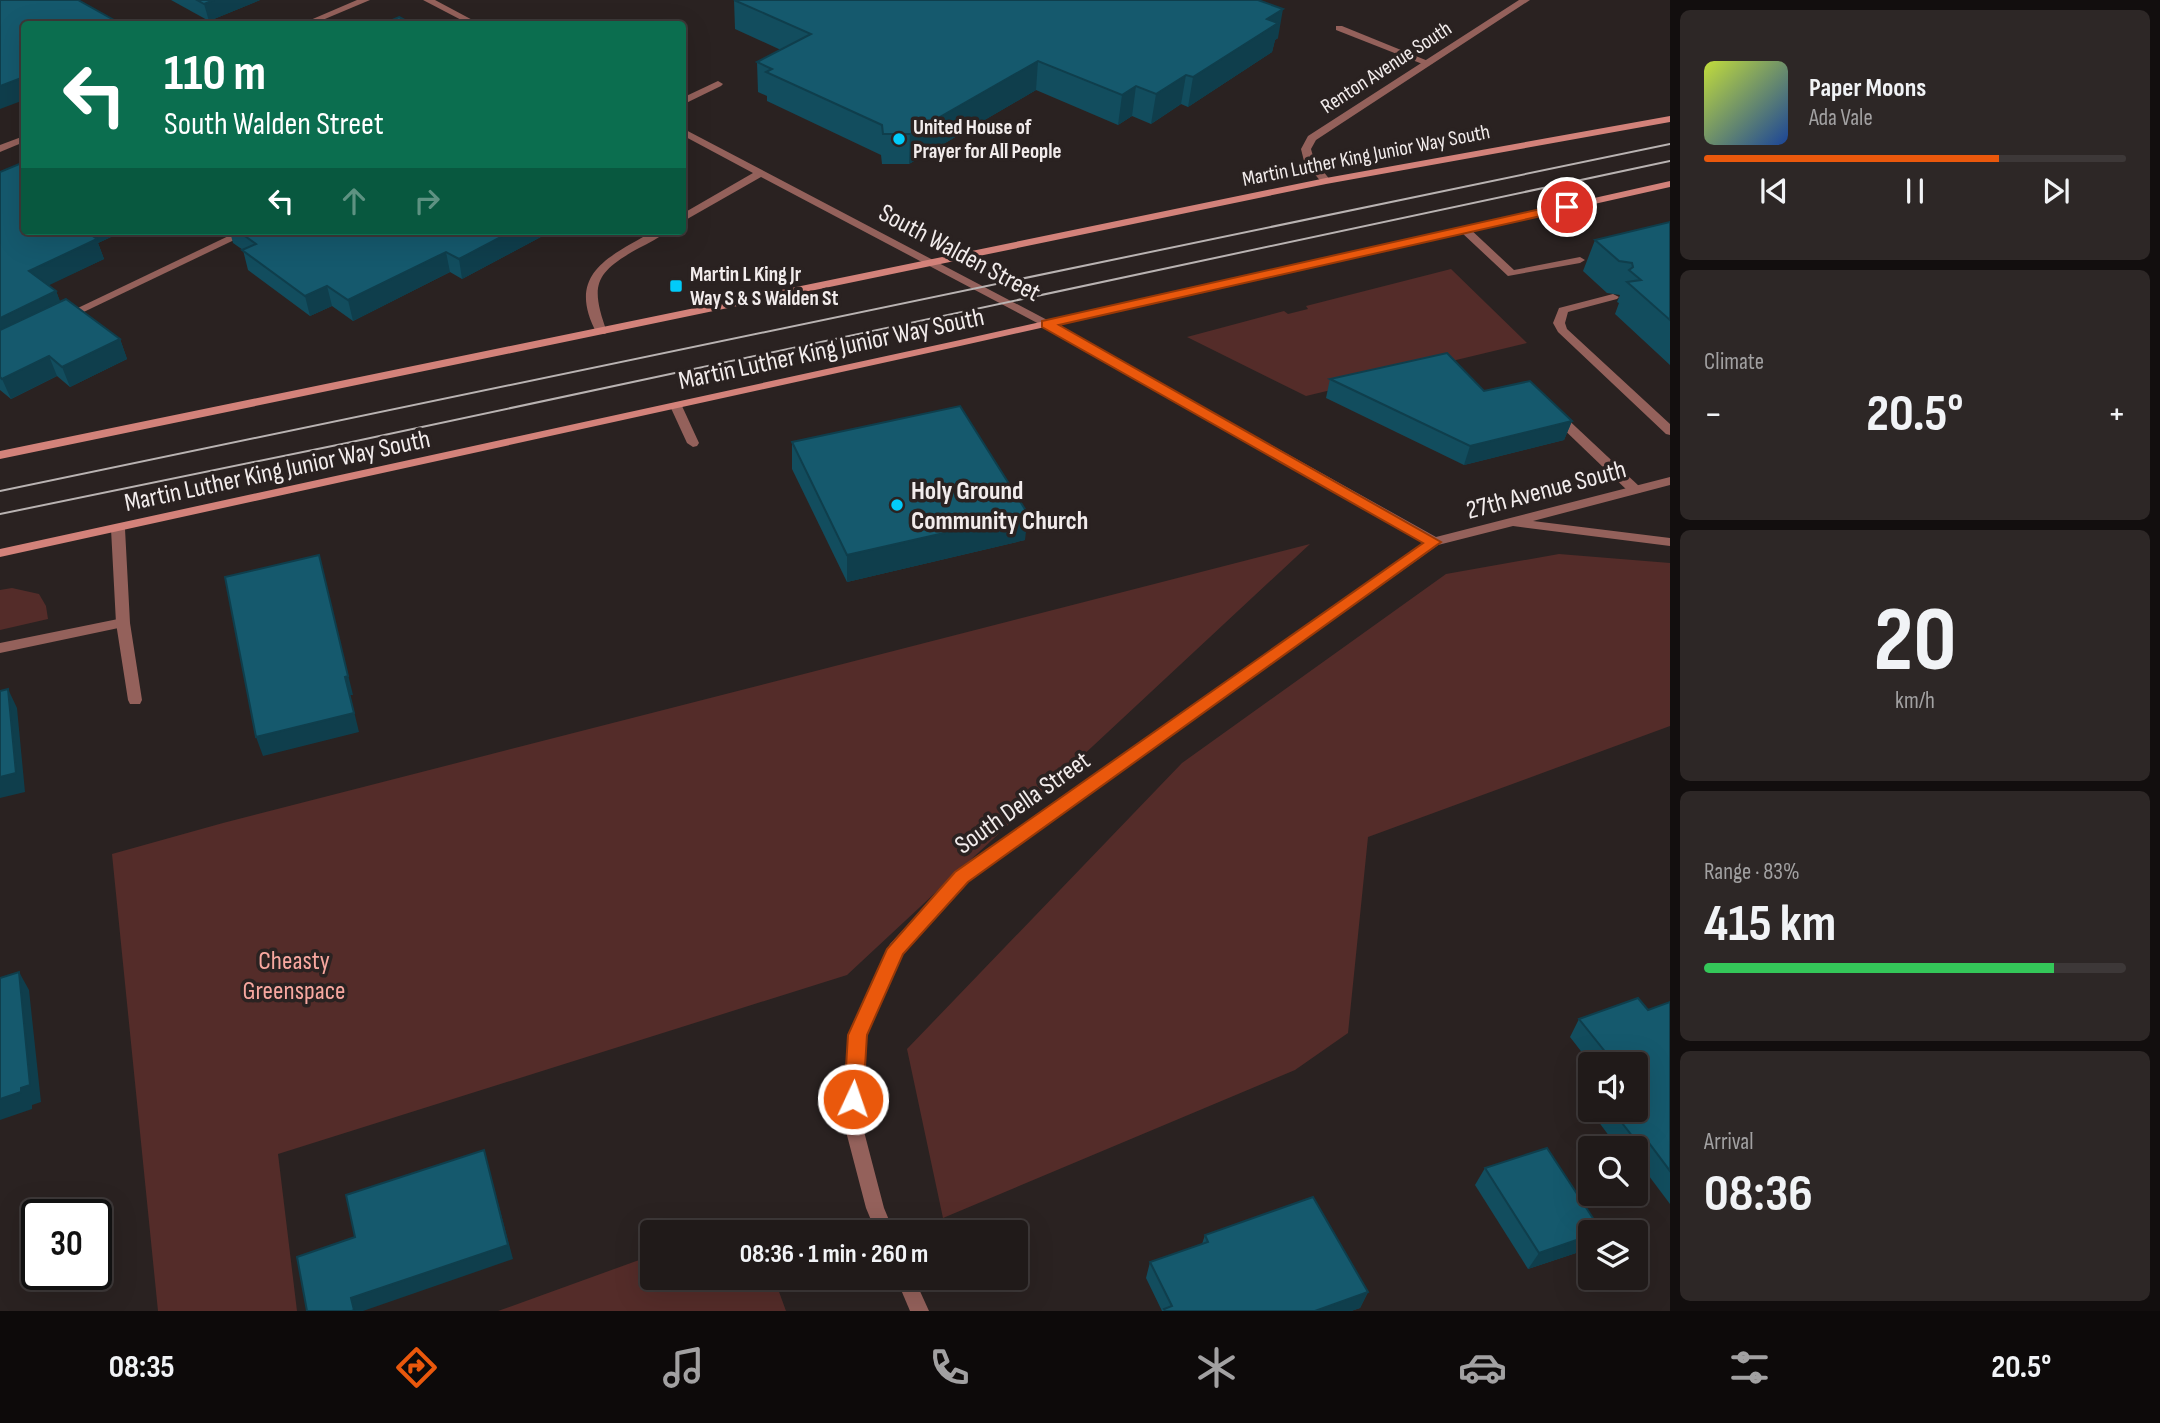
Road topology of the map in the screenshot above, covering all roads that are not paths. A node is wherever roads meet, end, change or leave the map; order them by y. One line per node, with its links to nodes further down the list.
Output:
1 (365, 0): 4 (street)
2 (428, 0): 5 (street)
3 (1525, 0): 7 (street, Renton Avenue South)
4 (313, 21)
5 (469, 21)
6 (1339, 28): 7 (street)
7 (1428, 63): 15 (street, Renton Avenue South)
8 (718, 84): 9 (street)
9 (686, 100)
10 (1670, 118): 15 (main road, Martin Luther King Junior Way South)
11 (686, 133): 14 (street, South Walden Street)
12 (21, 140): 13 (street)
13 (0, 149)
14 (761, 172): 17 (street); 22 (street, South Walden Street)
15 (1326, 181): 22 (main road, Martin Luther King Junior Way South)
16 (1670, 184): 18 (main road, Martin Luther King Junior Way South)
17 (686, 217)
18 (1465, 230): 21 (street); 25 (main road, Martin Luther King Junior Way South)
19 (239, 235): 24 (street)
20 (655, 235): 26 (street)
21 (1580, 260)
22 (930, 261): 25 (street, South Walden Street); 26 (main road, Martin Luther King Junior Way South)
23 (1613, 297): 29 (street)
24 (50, 324)
25 (1047, 324): 28 (main road, Martin Luther King Junior Way South); 36 (street, South Walden Street)
26 (601, 332): 31 (main road, Martin Luther King Junior Way South)
27 (1545, 404): 33 (street)
28 (676, 406): 30 (street); 35 (main road, Martin Luther King Junior Way South)
29 (1670, 431)
30 (693, 443)
31 (0, 455)
32 (1670, 481): 33 (street, 27th Avenue South)
33 (1635, 490): 34 (street, 27th Avenue South)
34 (1510, 522): 36 (street, 27th Avenue South); 37 (street)
35 (118, 529): 38 (main road, Martin Luther King Junior Way South); 39 (street)
36 (1434, 542): 42 (street, South Della Street)
37 (1670, 542)
38 (0, 553)
39 (123, 622): 40 (street); 41 (street)
40 (0, 648)
41 (135, 699)
42 (880, 1220)
43 (910, 1290): 44 (street)
44 (920, 1311)

